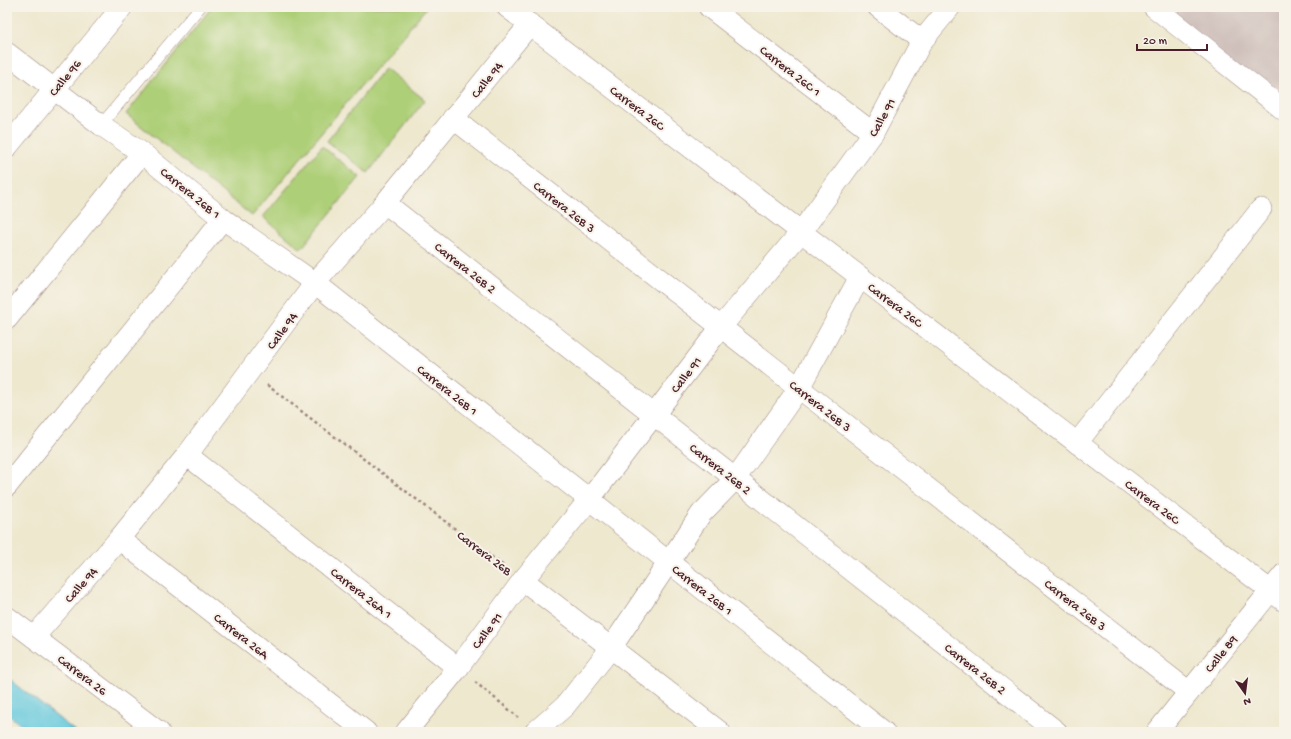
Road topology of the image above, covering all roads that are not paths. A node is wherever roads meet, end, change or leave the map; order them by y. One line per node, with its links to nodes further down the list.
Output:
1 (122, 7): 11 (street, Calle 96)
2 (200, 7): 14 (lane)
3 (507, 7): 8 (street, Carrera 26C)
4 (709, 7): 15 (street, Carrera 26C 1)
5 (878, 7): 9 (street)
6 (950, 7): 9 (street, Calle 91)
7 (1154, 7): 12 (street)
8 (530, 24): 13 (street, Calle 94); 21 (street, Carrera 26C)
9 (922, 41): 15 (street, Calle 91)
10 (7, 53): 11 (street, Carrera 26B 1)
11 (54, 89): 14 (street, Carrera 26B 1); 16 (street, Calle 96)
12 (1284, 110)
13 (453, 118): 18 (street, Calle 94); 25 (street, Carrera 26B 3)
14 (101, 125): 17 (street, Carrera 26B 1)
15 (873, 133): 21 (street, Calle 91)
16 (7, 147)
17 (142, 153): 20 (street, Carrera 26B 1); 24 (street)
18 (385, 203): 23 (street, Calle 94); 27 (street, Carrera 26B 2)
19 (1261, 209): 28 (street)
20 (223, 219): 23 (street, Carrera 26B 1); 31 (street)
21 (801, 232): 22 (street, Carrera 26C); 25 (street, Calle 91)
22 (860, 277): 26 (street); 28 (street, Carrera 26C)
23 (315, 283): 29 (street, Calle 94); 32 (street, Carrera 26B 1)
24 (7, 319)
25 (721, 327): 26 (street, Carrera 26B 3); 27 (street, Calle 91)
26 (799, 388): 30 (street); 42 (street, Carrera 26B 3)
27 (653, 415): 30 (street, Carrera 26B 2); 32 (street, Calle 91)
28 (1077, 443): 37 (street, Carrera 26C)
29 (187, 455): 33 (street, Calle 94); 41 (street, Carrera 26A 1)
30 (735, 479): 34 (street); 49 (street, Carrera 26B 2)
31 (7, 486)
32 (589, 500): 34 (street, Carrera 26B 1); 36 (street, Calle 91)
33 (119, 538): 39 (street, Calle 94); 44 (street, Carrera 26A)
34 (668, 562): 40 (street); 48 (street, Carrera 26B 1)
35 (1284, 574): 37 (street, Calle 89)
36 (523, 580): 40 (street, Carrera 26B); 41 (street, Calle 91)
37 (1277, 596): 42 (street, Calle 89)
38 (7, 617): 39 (street, Carrera 26)
39 (34, 637): 43 (street, Carrera 26)
40 (611, 648): 46 (street); 47 (street, Carrera 26B)
41 (458, 668): 45 (street, Calle 91)
42 (1189, 692): 50 (street, Calle 89)
43 (159, 732)
44 (366, 732)
45 (406, 732)
46 (536, 732)
47 (720, 732)
48 (884, 732)
49 (1057, 732)
50 (1157, 732)

